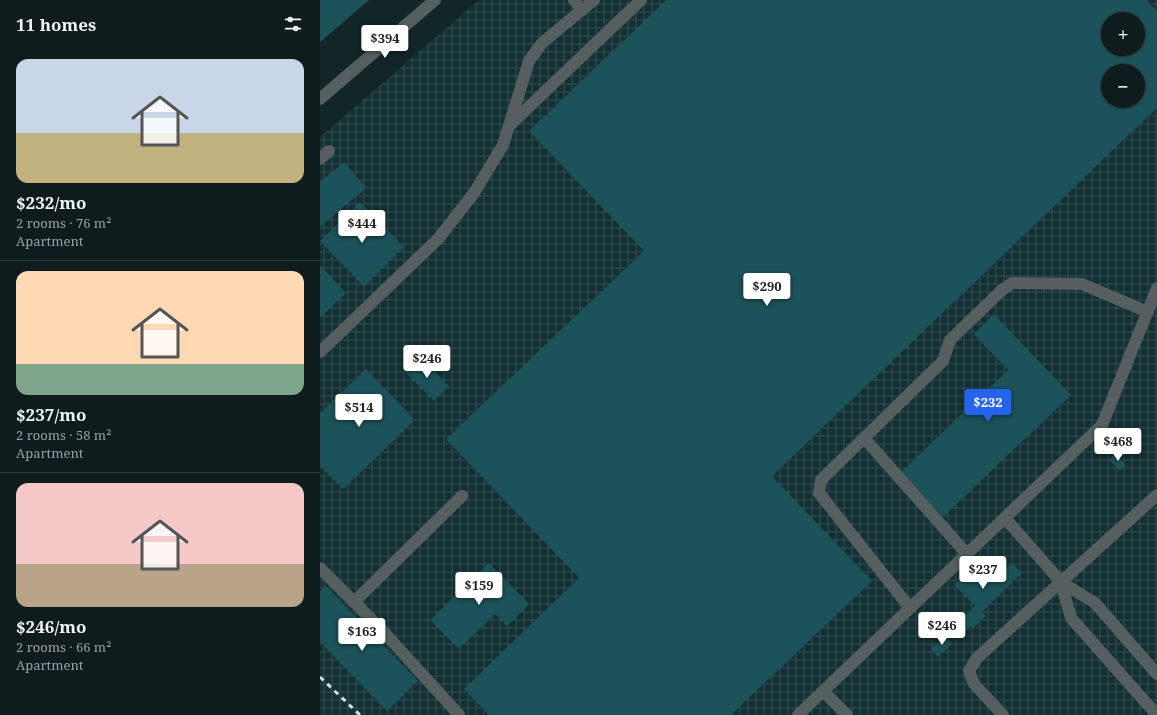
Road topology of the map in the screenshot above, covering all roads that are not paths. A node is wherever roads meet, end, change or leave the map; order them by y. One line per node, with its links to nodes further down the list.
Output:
1 (435, 0): 6 (street)
2 (574, 0): 5 (street)
3 (594, 0): 5 (street)
4 (641, 0): 7 (street)
5 (582, 10): 7 (street)
6 (320, 99)
7 (509, 126): 10 (street)
8 (1157, 288): 9 (street)
9 (1148, 312): 11 (street); 14 (street)
10 (320, 352)
11 (864, 438): 15 (street); 19 (street)
12 (1157, 495): 17 (street)
13 (462, 496): 18 (street)
14 (1005, 518): 15 (street); 17 (street)
15 (967, 554): 19 (street)
16 (320, 568): 18 (street)
17 (1061, 582): 20 (street); 25 (street); 26 (street)
18 (354, 602): 22 (street)
19 (910, 608): 21 (street)
20 (1157, 674)
21 (823, 691): 23 (street); 24 (street)
22 (459, 715)
23 (798, 715)
24 (847, 715)
25 (1003, 715)
26 (1157, 715)

